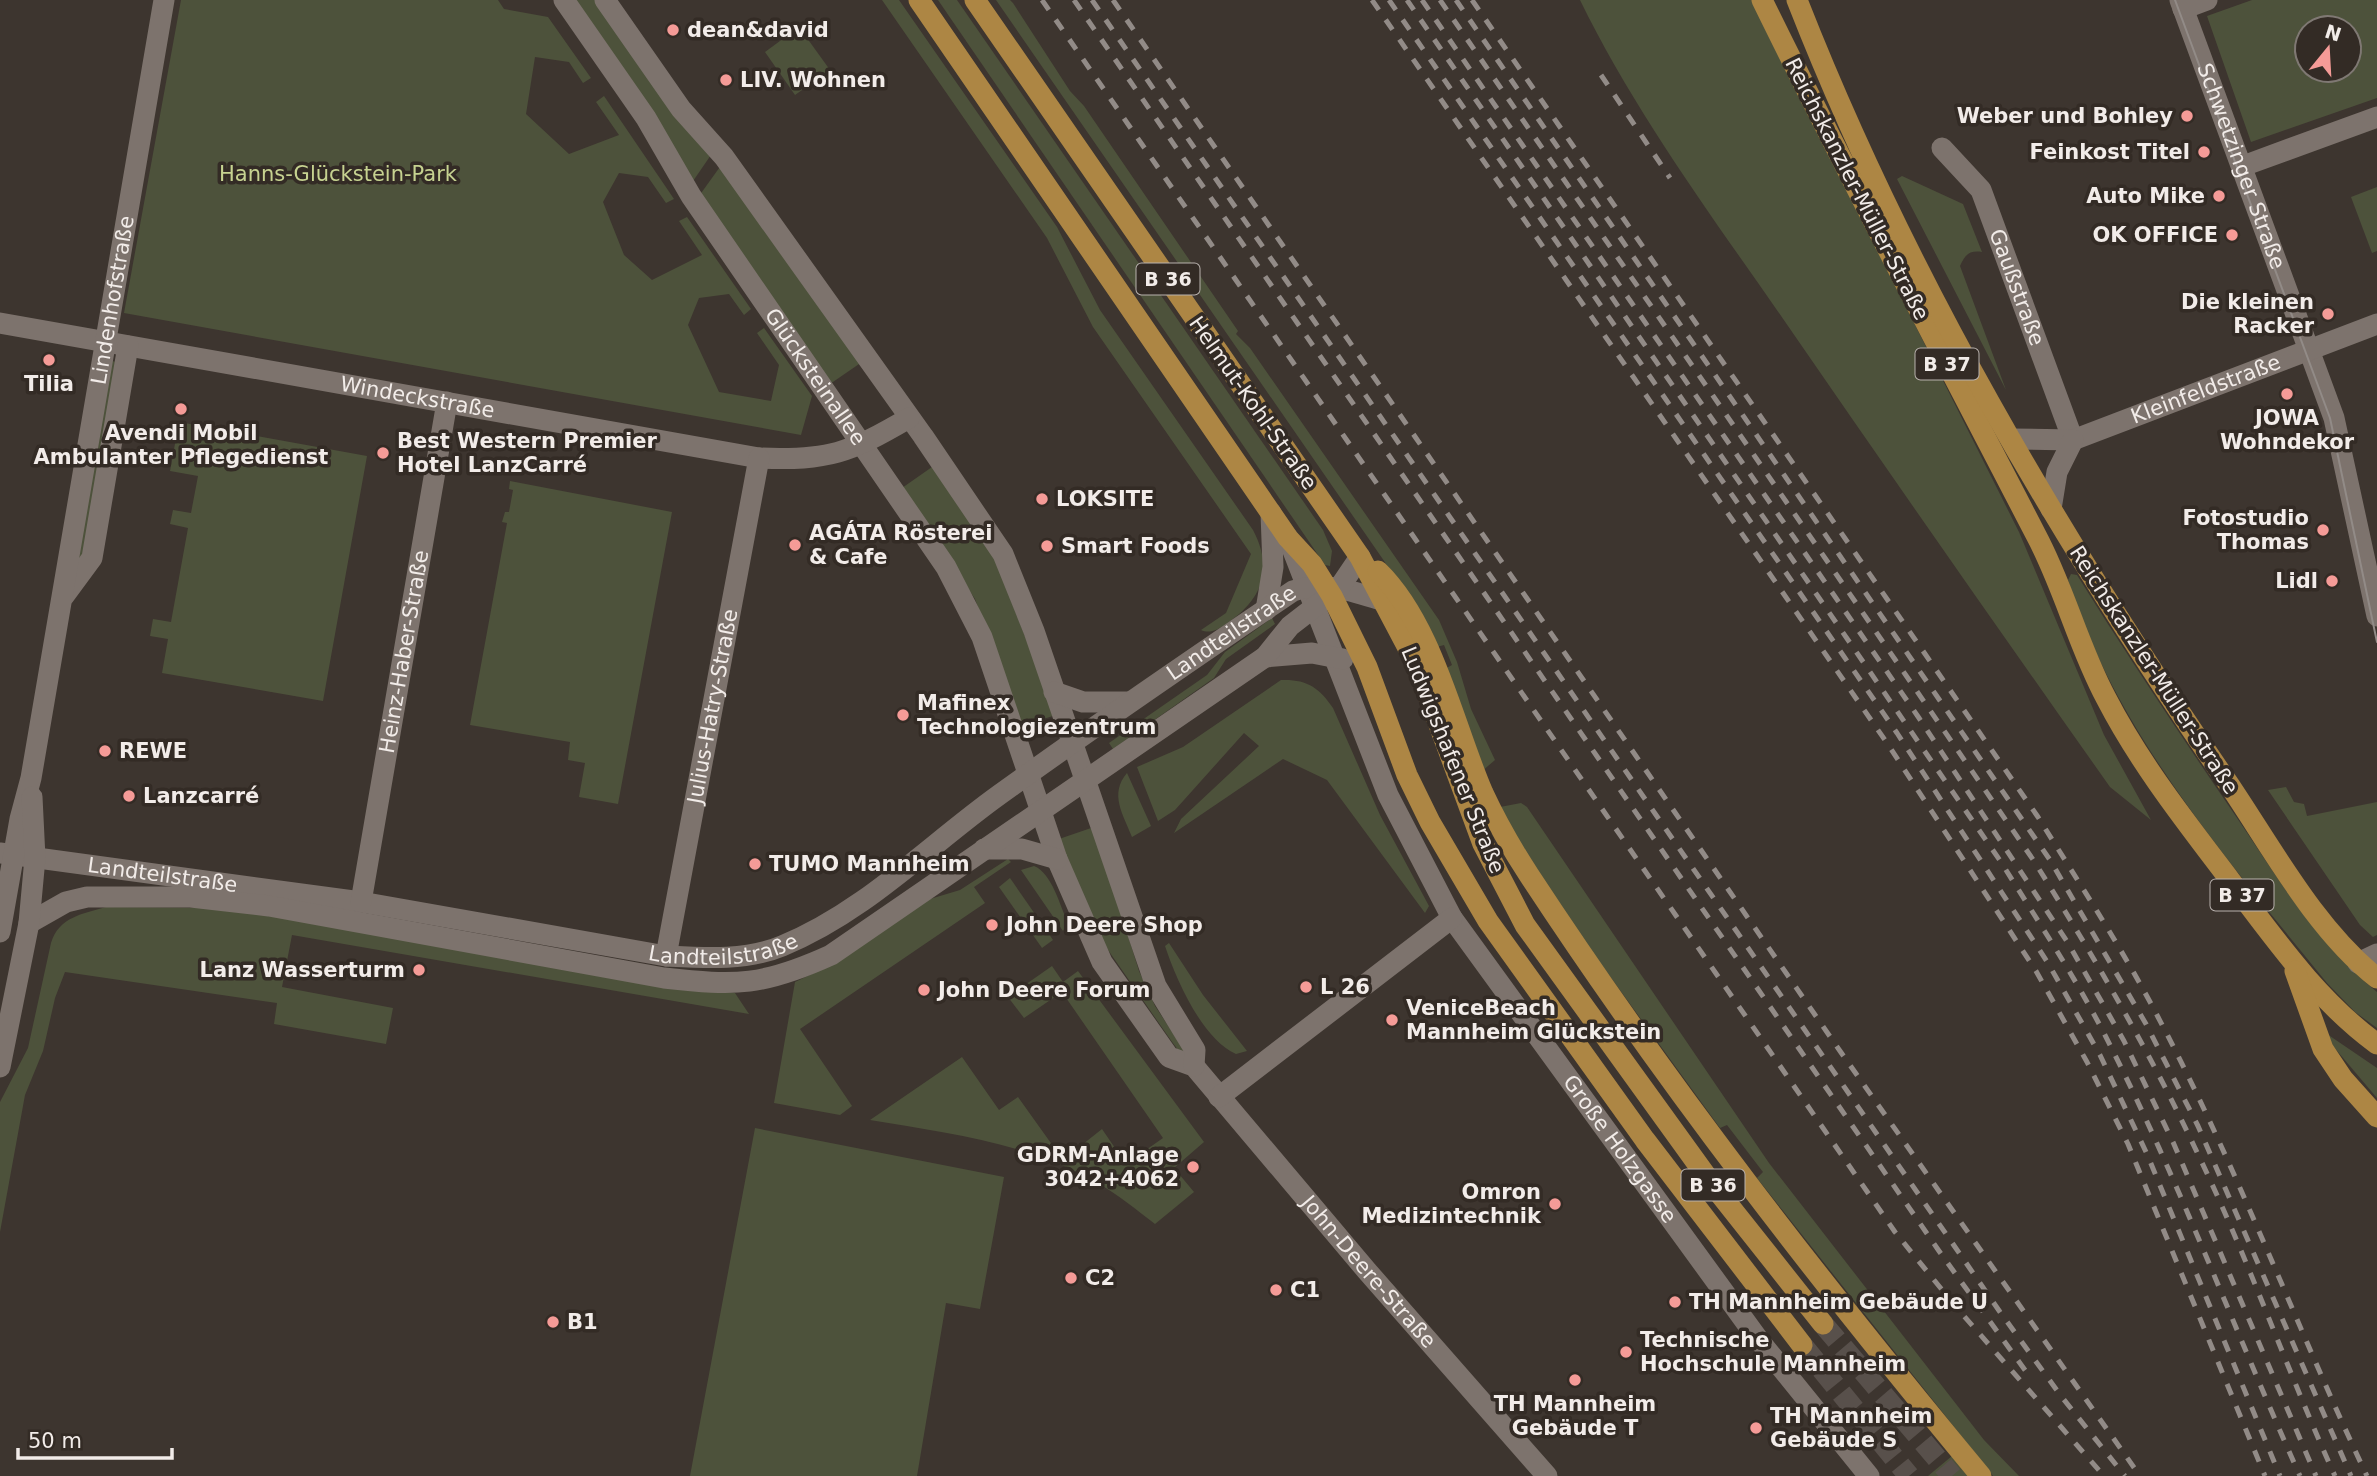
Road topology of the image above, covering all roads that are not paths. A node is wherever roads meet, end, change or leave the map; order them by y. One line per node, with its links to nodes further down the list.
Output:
1 (164, 0): 15 (street, Lindenhofstraße)
2 (564, 0): 22 (street, Glücksteinallee)
3 (605, 0): 19 (street)
4 (919, 0): 25 (main road, B 36)
5 (975, 0): 27 (main road, Helmut-Kohl-Straße / B 36)
6 (1762, 0): 53 (main road, Reichskanzler-Müller-Straße / B 37)
7 (1797, 0): 20 (main road, Reichskanzler-Müller-Straße / B 37)
8 (2207, 0): 9 (street)
9 (2181, 4): 12 (street, Schwetzinger Straße)
10 (2377, 117): 12 (street)
11 (1941, 148): 21 (street, Gaußstraße)
12 (2243, 166): 17 (street, Schwetzinger Straße)
13 (0, 323): 15 (street, Windeckstraße)
14 (2377, 324): 17 (street, Kleinfeldstraße)
15 (103, 342): 16 (street, Windeckstraße); 30 (street, Lindenhofstraße)
16 (128, 346): 18 (street, Windeckstraße); 30 (street, Lindenhofstraße)
17 (2310, 348): 21 (street, Kleinfeldstraße); 32 (street, Schwetzinger Straße)
18 (447, 402): 23 (street, Windeckstraße); 47 (street, Heinz-Haber-Straße)
19 (909, 418): 22 (street, Windeckstraße); 38 (street)
20 (2012, 439): 21 (street, Kleinfeldstraße); 24 (main road, Reichskanzler-Müller-Straße / B 37)
21 (2073, 440): 24 (street)
22 (863, 443): 23 (street, Windeckstraße); 41 (street, Glücksteinallee)
23 (759, 458): 51 (street, Julius-Hatry-Straße)
24 (2051, 509): 52 (main road, Reichskanzler-Müller-Straße / B 37)
25 (1271, 513): 26 (main road, B 36); 34 (street)
26 (1288, 538): 28 (street, Große Holzgasse); 29 (main road, B 36)
27 (1360, 557): 29 (street, Landteilstraße); 31 (main road, Helmut-Kohl-Straße / B 36); 64 (main road)
28 (1305, 587): 29 (street, Landteilstraße); 33 (street, Große Holzgasse); 34 (street, Landteilstraße)
29 (1333, 590): 31 (street, Landteilstraße); 33 (street, Landteilstraße); 37 (main road, Ludwigshafener Straße / B 36)
30 (60, 600): 45 (street, Lindenhofstraße)
31 (1384, 601): 60 (main road, Ludwigshafener Straße / B 36)
32 (2376, 606)
33 (1314, 609): 35 (street, Große Holzgasse); 36 (street, Landteilstraße)
34 (1266, 610): 39 (street, Landteilstraße)
35 (1334, 656): 36 (street); 37 (street); 48 (street, Große Holzgasse)
36 (1265, 657): 42 (street, Landteilstraße)
37 (1367, 667): 61 (main road, Ludwigshafener Straße / B 36)
38 (1054, 692): 39 (street); 40 (street)
39 (1133, 701): 40 (street, Landteilstraße)
40 (1071, 744): 41 (street, Landteilstraße); 42 (street, John-Deere-Straße)
41 (1028, 775): 43 (street, John-Deere-Straße); 51 (street, Landteilstraße)
42 (1085, 779): 43 (street, Landteilstraße); 56 (street, John-Deere-Straße)
43 (1041, 810): 44 (street, Landteilstraße); 46 (street, John-Deere-Straße)
44 (984, 849): 46 (street); 49 (street, Landteilstraße)
45 (16, 856): 47 (street, Landteilstraße); 49 (street); 50 (street, Lindenhofstraße)
46 (1057, 859): 56 (street, John-Deere-Straße)
47 (361, 902): 51 (street, Landteilstraße)
48 (1452, 918): 58 (street); 63 (street, Große Holzgasse)
49 (29, 923): 57 (street)
50 (0, 932)
51 (666, 956)
52 (2367, 959): 54 (main road, Reichskanzler-Müller-Straße / B 37)
53 (2291, 960): 55 (main road, Reichskanzler-Müller-Straße / B 37); 59 (main road)
54 (2377, 978)
55 (2377, 1044)
56 (1194, 1066): 58 (street, John-Deere-Straße)
57 (0, 1067)
58 (1219, 1097): 62 (street, John-Deere-Straße)
59 (2377, 1117)
60 (1823, 1324)
61 (1802, 1345)
62 (1547, 1476)
63 (1869, 1476)
64 (1981, 1476)

